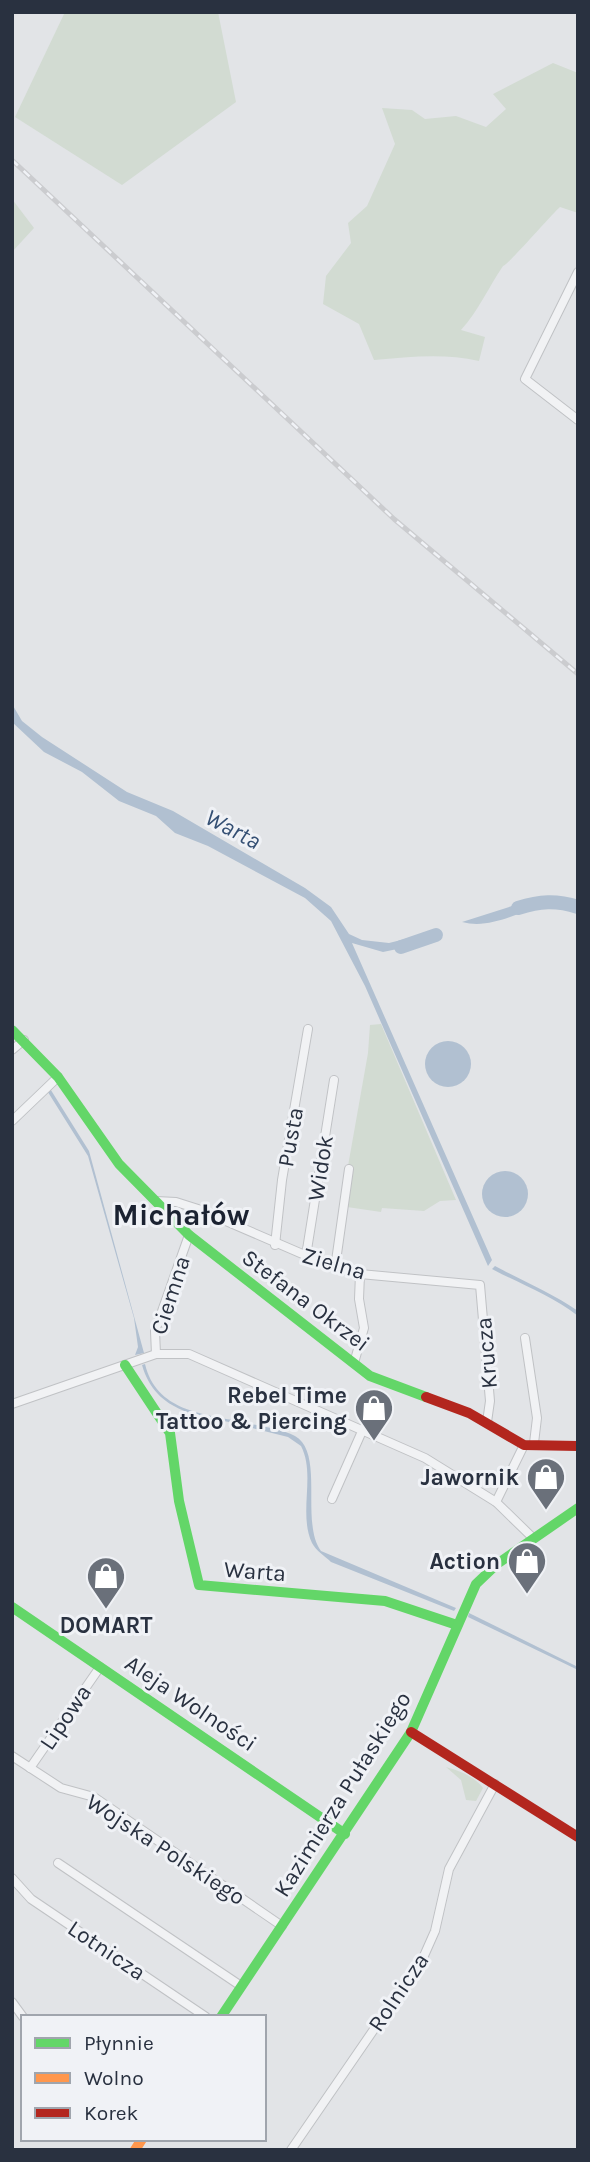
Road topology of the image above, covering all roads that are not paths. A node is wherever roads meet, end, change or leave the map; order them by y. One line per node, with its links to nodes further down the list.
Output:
1 (578, 272): 2 (street)
2 (578, 420)
3 (308, 1029): 12 (street, Pusta)
4 (12, 1030): 5 (street, Stefana Okrzei)
5 (17, 1046): 6 (street, Stefana Okrzei)
6 (55, 1079): 8 (street); 10 (street, Stefana Okrzei)
7 (334, 1080): 13 (street, Widok)
8 (12, 1121)
9 (349, 1169): 14 (street)
10 (156, 1201): 11 (street, Stefana Okrzei); 12 (street, Zielna)
11 (189, 1235): 18 (street, Ciemna); 20 (street, Stefana Okrzei)
12 (275, 1245): 13 (street, Zielna)
13 (306, 1256): 14 (street, Zielna)
14 (335, 1268): 15 (street, Zielna)
15 (360, 1274): 16 (street, Zielna); 20 (street)
16 (480, 1284): 22 (street, Krucza)
17 (525, 1338): 24 (street)
18 (152, 1356): 19 (street); 23 (street)
19 (131, 1363): 21 (street); 31 (street, Warta)
20 (354, 1363): 22 (street, Stefana Okrzei)
21 (12, 1404)
22 (486, 1422): 24 (street, Stefana Okrzei)
23 (363, 1429): 26 (street); 27 (street)
24 (529, 1444): 25 (street, Stefana Okrzei); 27 (street)
25 (578, 1446)
26 (332, 1499)
27 (496, 1502): 29 (street)
28 (578, 1508): 29 (street, Kazimierza Pułaskiego)
29 (533, 1538): 31 (street, Kazimierza Pułaskiego)
30 (12, 1607): 32 (street, Aleja Wolności)
31 (458, 1625): 33 (street, Kazimierza Pułaskiego)
32 (100, 1667): 35 (street, Lipowa); 37 (street, Aleja Wolności)
33 (411, 1732): 36 (street); 37 (street, Kazimierza Pułaskiego)
34 (12, 1756): 35 (street, Wojska Polskiego)
35 (30, 1768): 41 (street, Wojska Polskiego)
36 (495, 1784): 38 (street); 45 (street, Rolnicza)
37 (345, 1834): 41 (street, Kazimierza Pułaskiego)
38 (578, 1837)
39 (58, 1863): 42 (street)
40 (12, 1878): 43 (street, Lotnicza)
41 (282, 1926): 42 (street, Kazimierza Pułaskiego)
42 (242, 1986): 44 (street, Kazimierza Pułaskiego)
43 (203, 2015)
44 (222, 2015)
45 (291, 2150)

